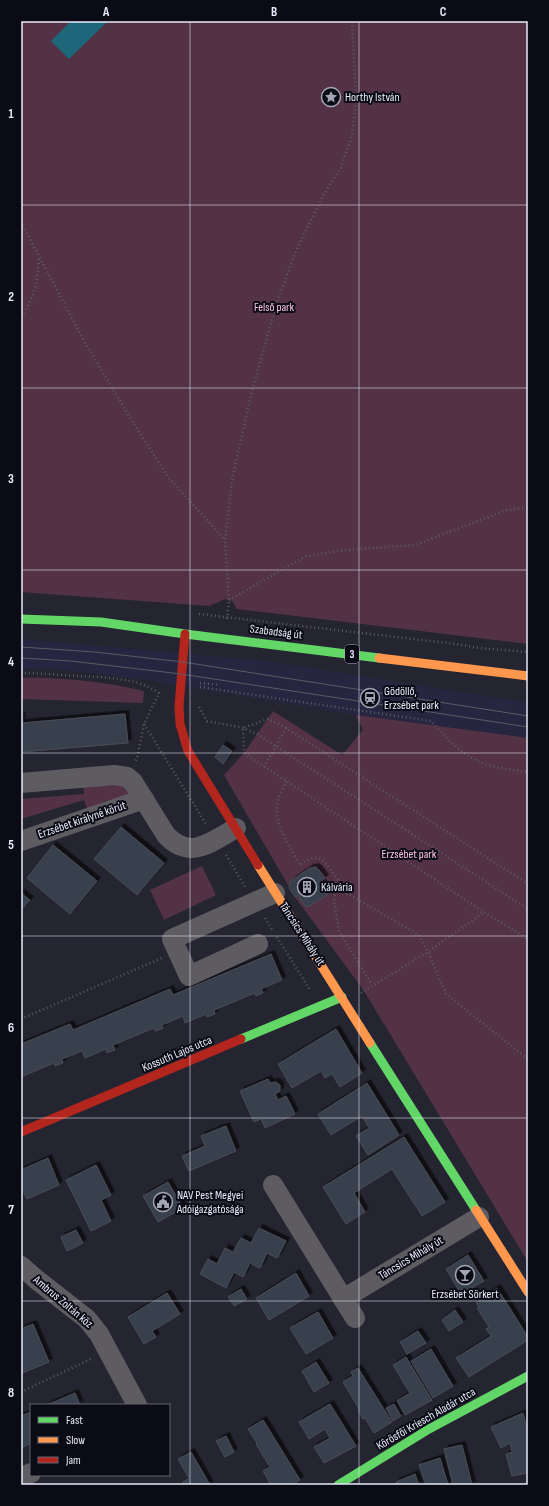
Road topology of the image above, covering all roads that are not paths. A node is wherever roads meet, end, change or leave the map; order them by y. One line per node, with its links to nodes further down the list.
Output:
1 (21, 619): 2 (street, Szabadság út / 3)
2 (185, 634): 3 (street, Szabadság út / 3); 6 (street, Táncsics Mihály út)
3 (528, 676)
4 (21, 784): 5 (street, Erzsébet királyné körút)
5 (144, 799): 6 (street, Erzsébet királyné körút); 7 (street, Erzsébet királyné körút)
6 (236, 828): 8 (street, Táncsics Mihály út)
7 (21, 841)
8 (275, 893): 9 (street); 10 (street, Táncsics Mihály út)
9 (258, 944)
10 (342, 997): 11 (street, Kossuth Lajos utca); 13 (street, Táncsics Mihály út)
11 (21, 1132)
12 (274, 1185): 16 (street)
13 (479, 1217): 15 (street, Táncsics Mihály út); 16 (street, Táncsics Mihály út)
14 (21, 1266): 19 (street, Ambrus Zoltán köz)
15 (528, 1292)
16 (343, 1299): 17 (street)
17 (355, 1318)
18 (528, 1376): 22 (street, Körösfői Kriesch Aladár utca)
19 (136, 1404)
20 (30, 1474): 21 (street)
21 (21, 1478)
22 (338, 1485)

